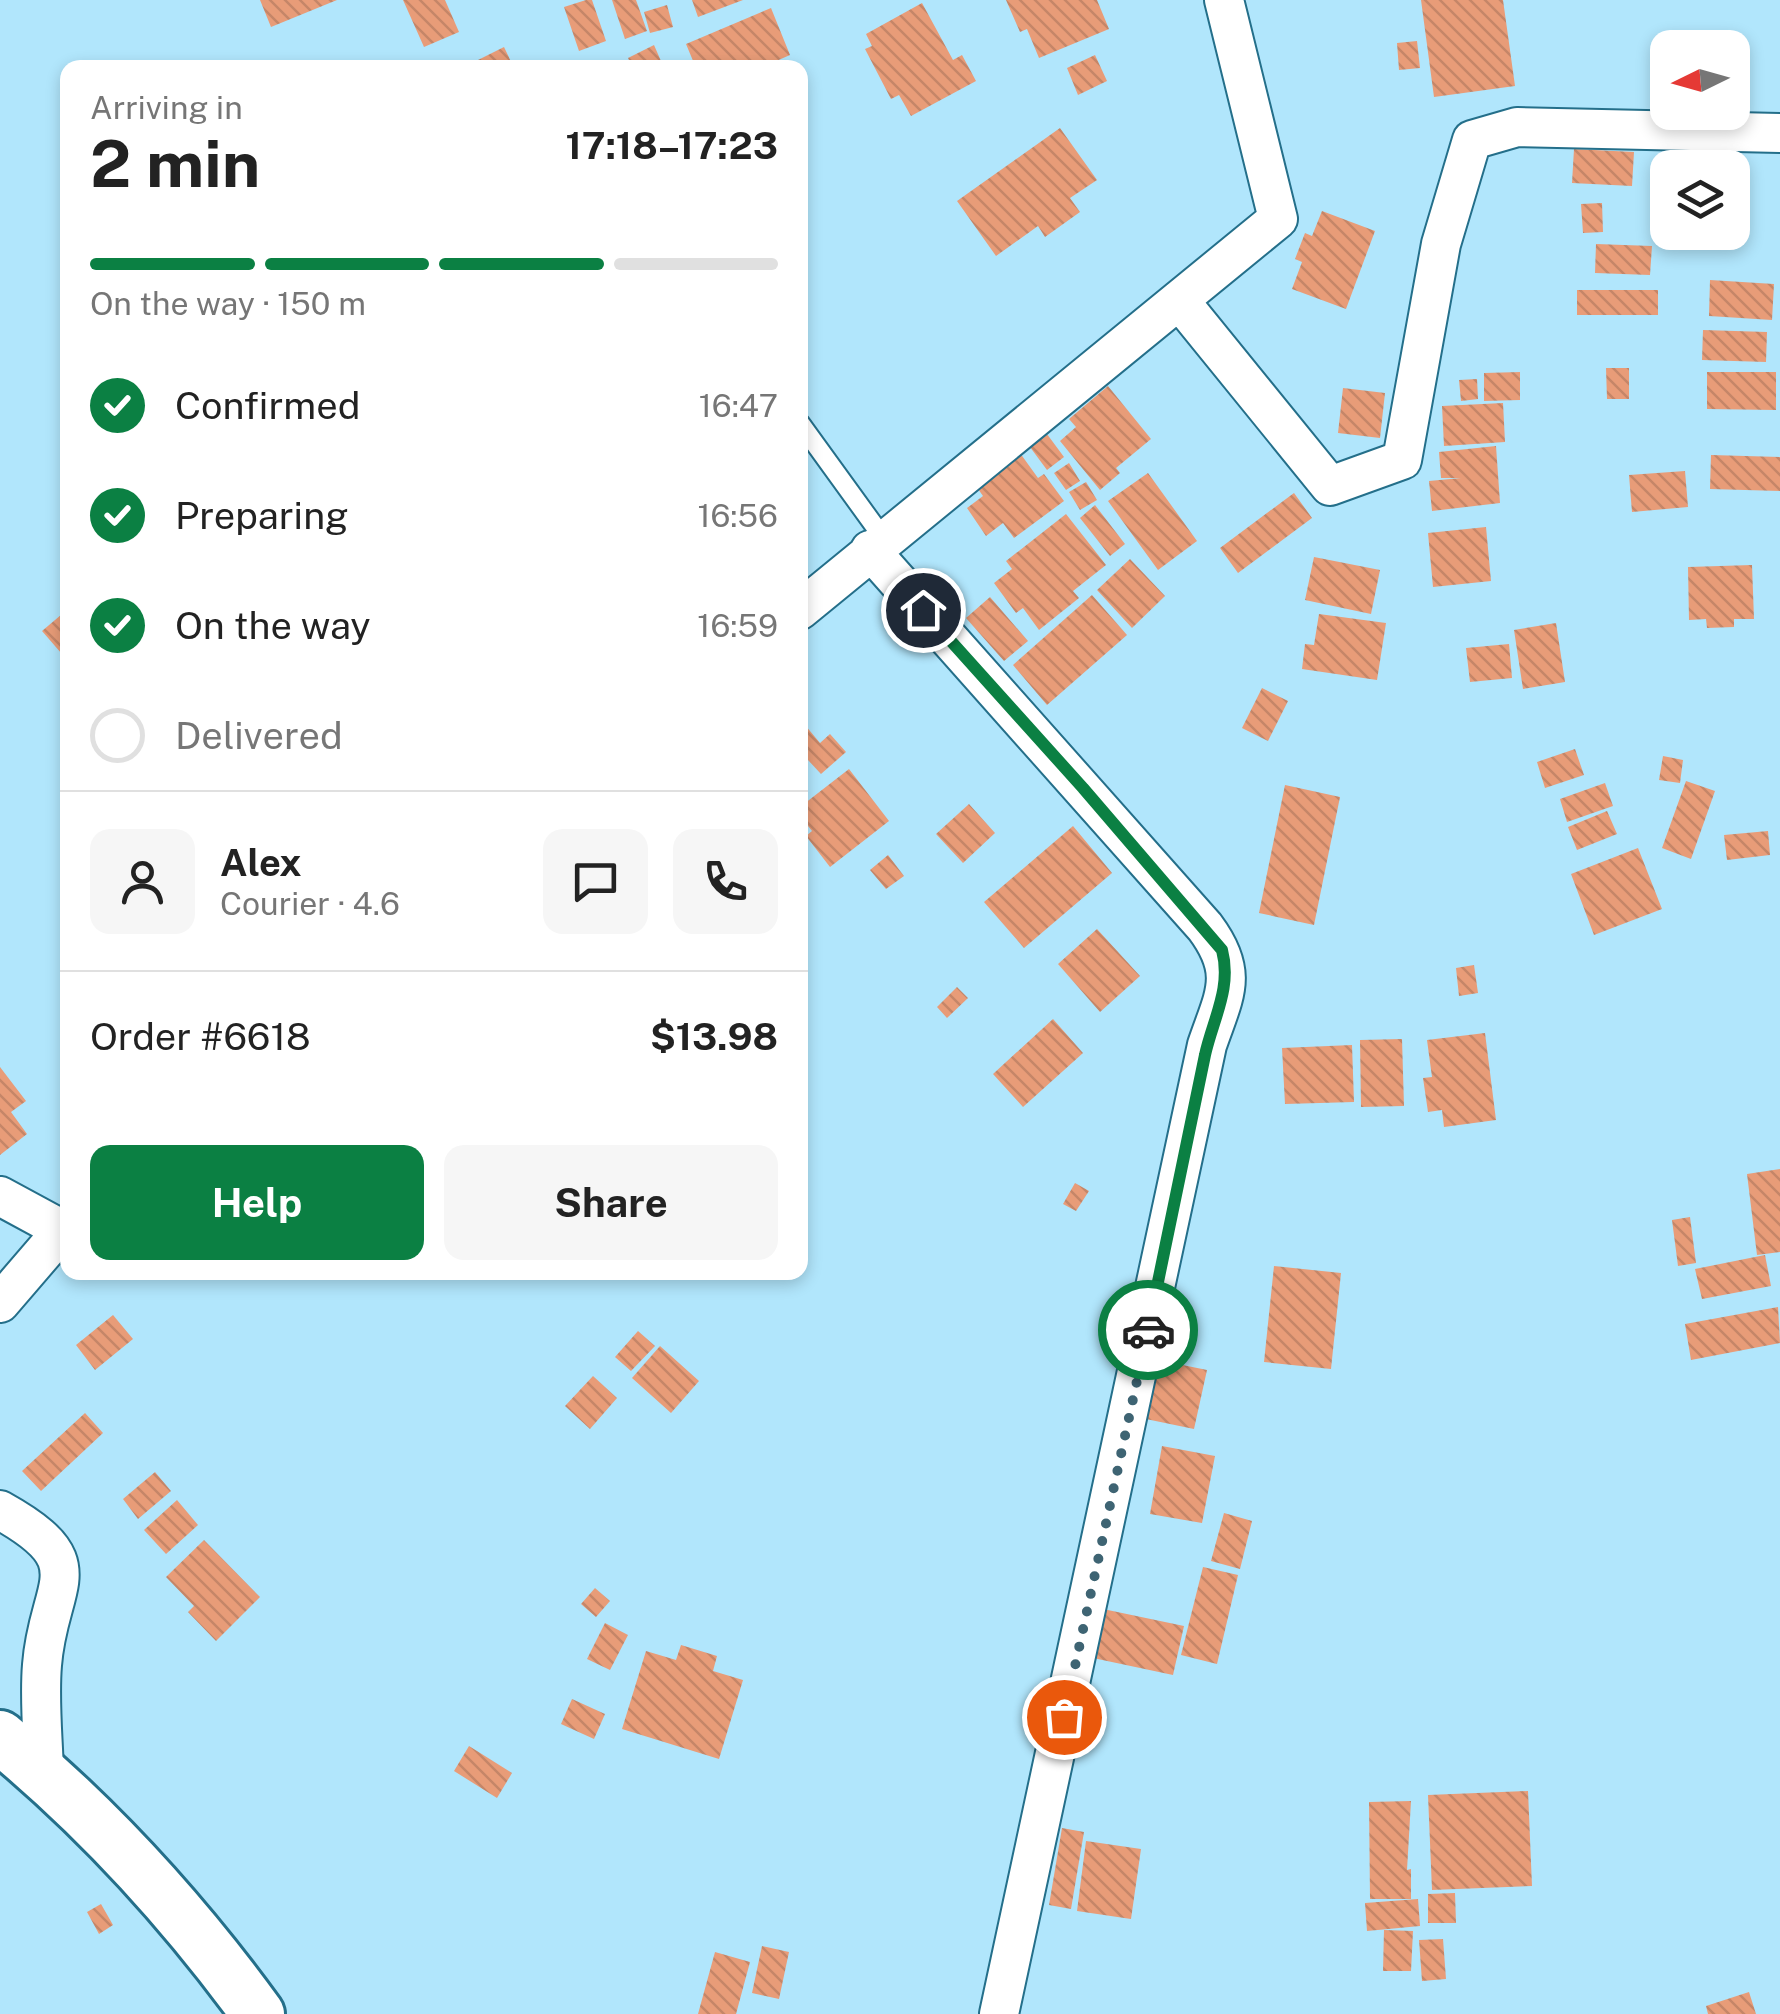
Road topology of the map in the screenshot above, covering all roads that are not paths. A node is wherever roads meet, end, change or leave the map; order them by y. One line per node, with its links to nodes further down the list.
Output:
1 (1224, 0): 3 (street)
2 (1780, 133): 3 (street)
3 (1179, 300): 5 (street)
4 (808, 436): 5 (lane)
5 (877, 544): 6 (street); 15 (street)
6 (808, 603)
7 (0, 1196): 8 (street)
8 (60, 1225)
9 (60, 1232): 10 (street)
10 (0, 1303)
11 (0, 1510): 13 (street)
12 (0, 1736): 13 (street)
13 (44, 1773): 14 (street)
14 (258, 2014)
15 (999, 2014)

